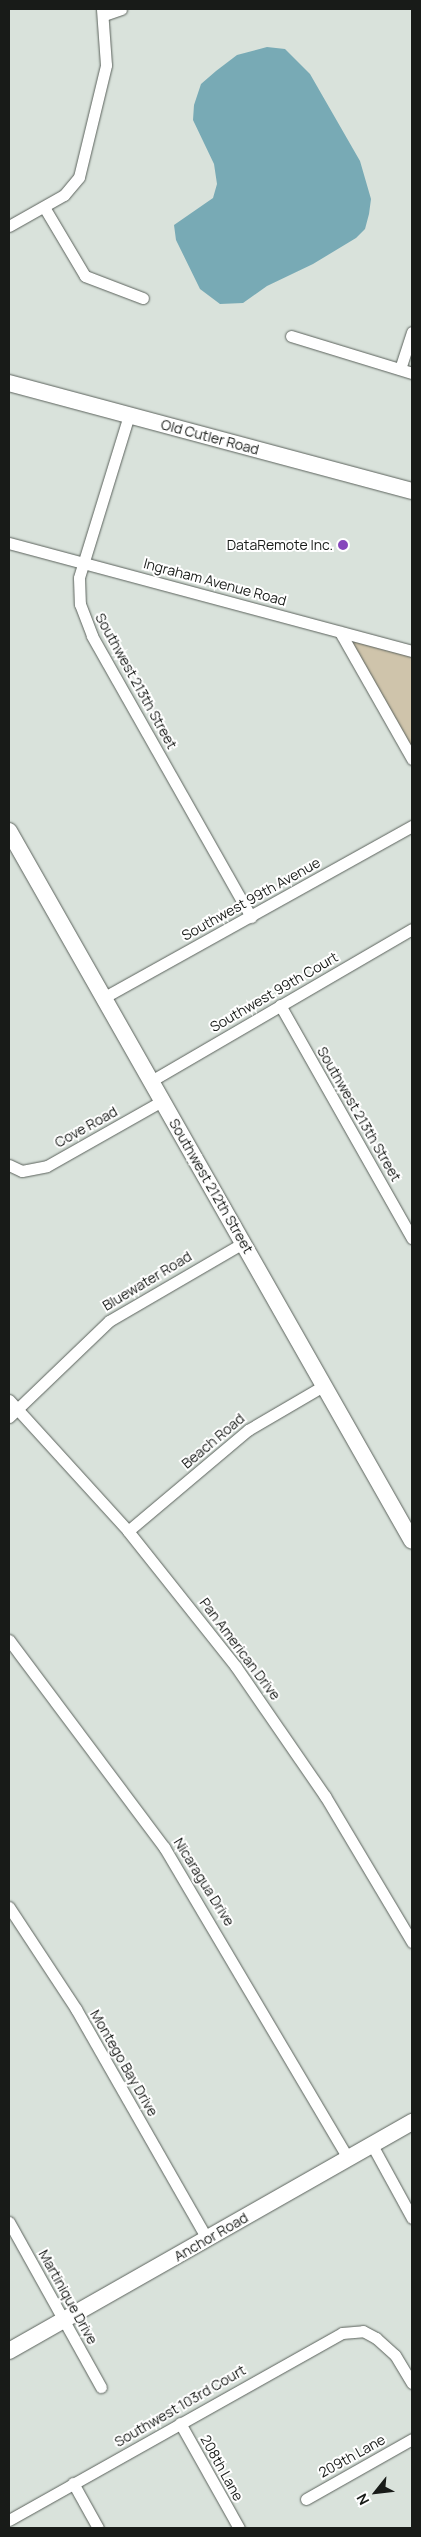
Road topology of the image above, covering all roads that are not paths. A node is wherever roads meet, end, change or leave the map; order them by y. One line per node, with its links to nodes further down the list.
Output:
1 (121, 9): 2 (street)
2 (103, 12): 3 (street)
3 (44, 207): 4 (street); 5 (street)
4 (9, 226)
5 (144, 298)
6 (412, 332): 8 (street)
7 (291, 336): 8 (street)
8 (400, 369): 9 (street)
9 (412, 373)
10 (9, 383): 11 (street, Old Cutler Road)
11 (128, 415): 12 (street, Old Cutler Road); 14 (street, Southwest 213th Street)
12 (412, 491)
13 (9, 543): 14 (street, Ingraham Avenue Road)
14 (84, 563): 15 (street, Ingraham Avenue Road); 20 (street, Southwest 213th Street)
15 (340, 632): 16 (street, Ingraham Avenue Road); 17 (street)
16 (412, 652)
17 (412, 759)
18 (412, 826): 20 (street, Southwest 99th Avenue)
19 (9, 831): 22 (street, Southwest 212th Street)
20 (251, 917): 22 (street, Southwest 99th Avenue)
21 (412, 931): 23 (street, Southwest 99th Court)
22 (103, 998): 24 (street, Southwest 212th Street)
23 (280, 1005): 24 (street, Southwest 99th Court); 27 (street, Southwest 213th Street)
24 (151, 1081): 25 (street, Southwest 212th Street)
25 (162, 1102): 26 (street, Cove Road); 28 (street, Southwest 212th Street)
26 (9, 1165)
27 (412, 1238)
28 (243, 1242): 29 (street, Southwest 212th Street); 31 (street, Bluewater Road)
29 (325, 1385): 33 (street, Beach Road); 34 (street, Southwest 212th Street)
30 (9, 1400): 31 (street, Pan American Drive)
31 (18, 1408): 32 (street, Bluewater Road); 33 (street, Pan American Drive)
32 (9, 1417)
33 (128, 1531): 37 (street, Pan American Drive)
34 (412, 1541)
35 (9, 1640): 40 (street, Nicaragua Drive)
36 (9, 1907): 43 (street, Montego Bay Drive)
37 (412, 1942)
38 (412, 2122): 39 (street, Anchor Road)
39 (372, 2145): 40 (street, Anchor Road); 41 (street)
40 (348, 2158): 43 (street, Anchor Road)
41 (412, 2218)
42 (9, 2222): 44 (street, Martinique Drive)
43 (207, 2239): 44 (street, Anchor Road)
44 (64, 2320): 45 (street, Anchor Road); 47 (street, Martinique Drive)
45 (9, 2351)
46 (412, 2383): 48 (street, Southwest 103rd Court)
47 (101, 2387)
48 (180, 2423): 50 (street, Southwest 103rd Court); 54 (street, 208th Lane)
49 (412, 2439): 51 (street, 209th Lane)
50 (73, 2483): 52 (street, Southwest 103rd Court); 53 (street)
51 (306, 2499)
52 (9, 2520)
53 (98, 2528)
54 (239, 2528)

